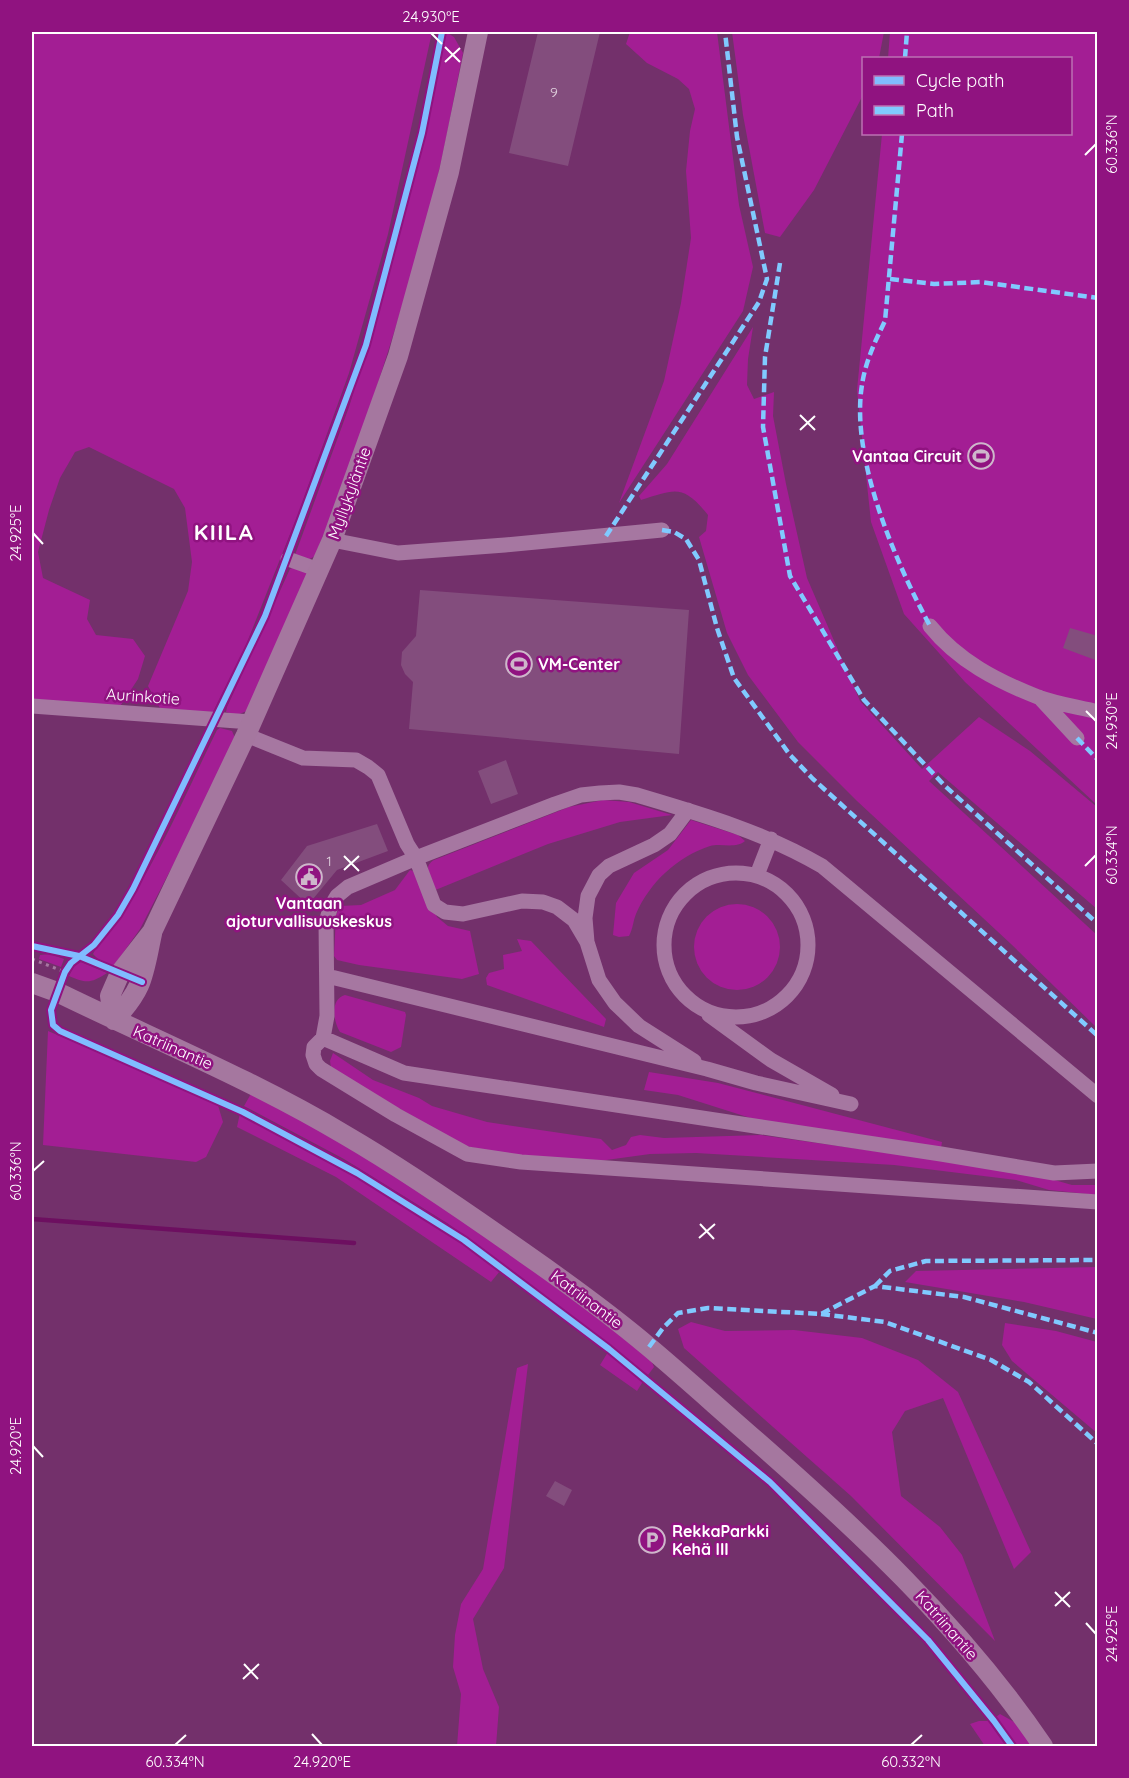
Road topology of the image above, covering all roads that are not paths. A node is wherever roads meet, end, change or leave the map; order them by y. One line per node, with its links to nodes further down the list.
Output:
1 (478, 32): 3 (main road, Myllykyläntie)
2 (662, 530): 3 (street)
3 (332, 540): 5 (main road, Myllykyläntie)
4 (288, 559): 5 (street)
5 (319, 570): 10 (main road, Myllykyläntie)
6 (930, 626): 7 (street)
7 (1039, 698): 9 (street); 11 (street)
8 (32, 706): 10 (street, Aurinkotie)
9 (1098, 712)
10 (249, 728): 14 (street, Aurinkotie); 20 (main road, Myllykyläntie)
11 (1077, 738)
12 (688, 810): 13 (street); 14 (street); 16 (street)
13 (771, 839): 15 (street); 23 (street)
14 (416, 858): 16 (street, Aurinkotie); 17 (street)
15 (757, 875): 19 (street); 19 (street)
16 (587, 942): 22 (street)
17 (327, 976): 21 (street); 22 (street)
18 (32, 983): 20 (main road, Katriinantie)
19 (697, 1006): 22 (street)
20 (114, 1020): 26 (main road, Katriinantie)
21 (323, 1038): 24 (street); 25 (street)
22 (707, 1069)
23 (1098, 1096)
24 (1096, 1171)
25 (1098, 1202)
26 (1043, 1746)

